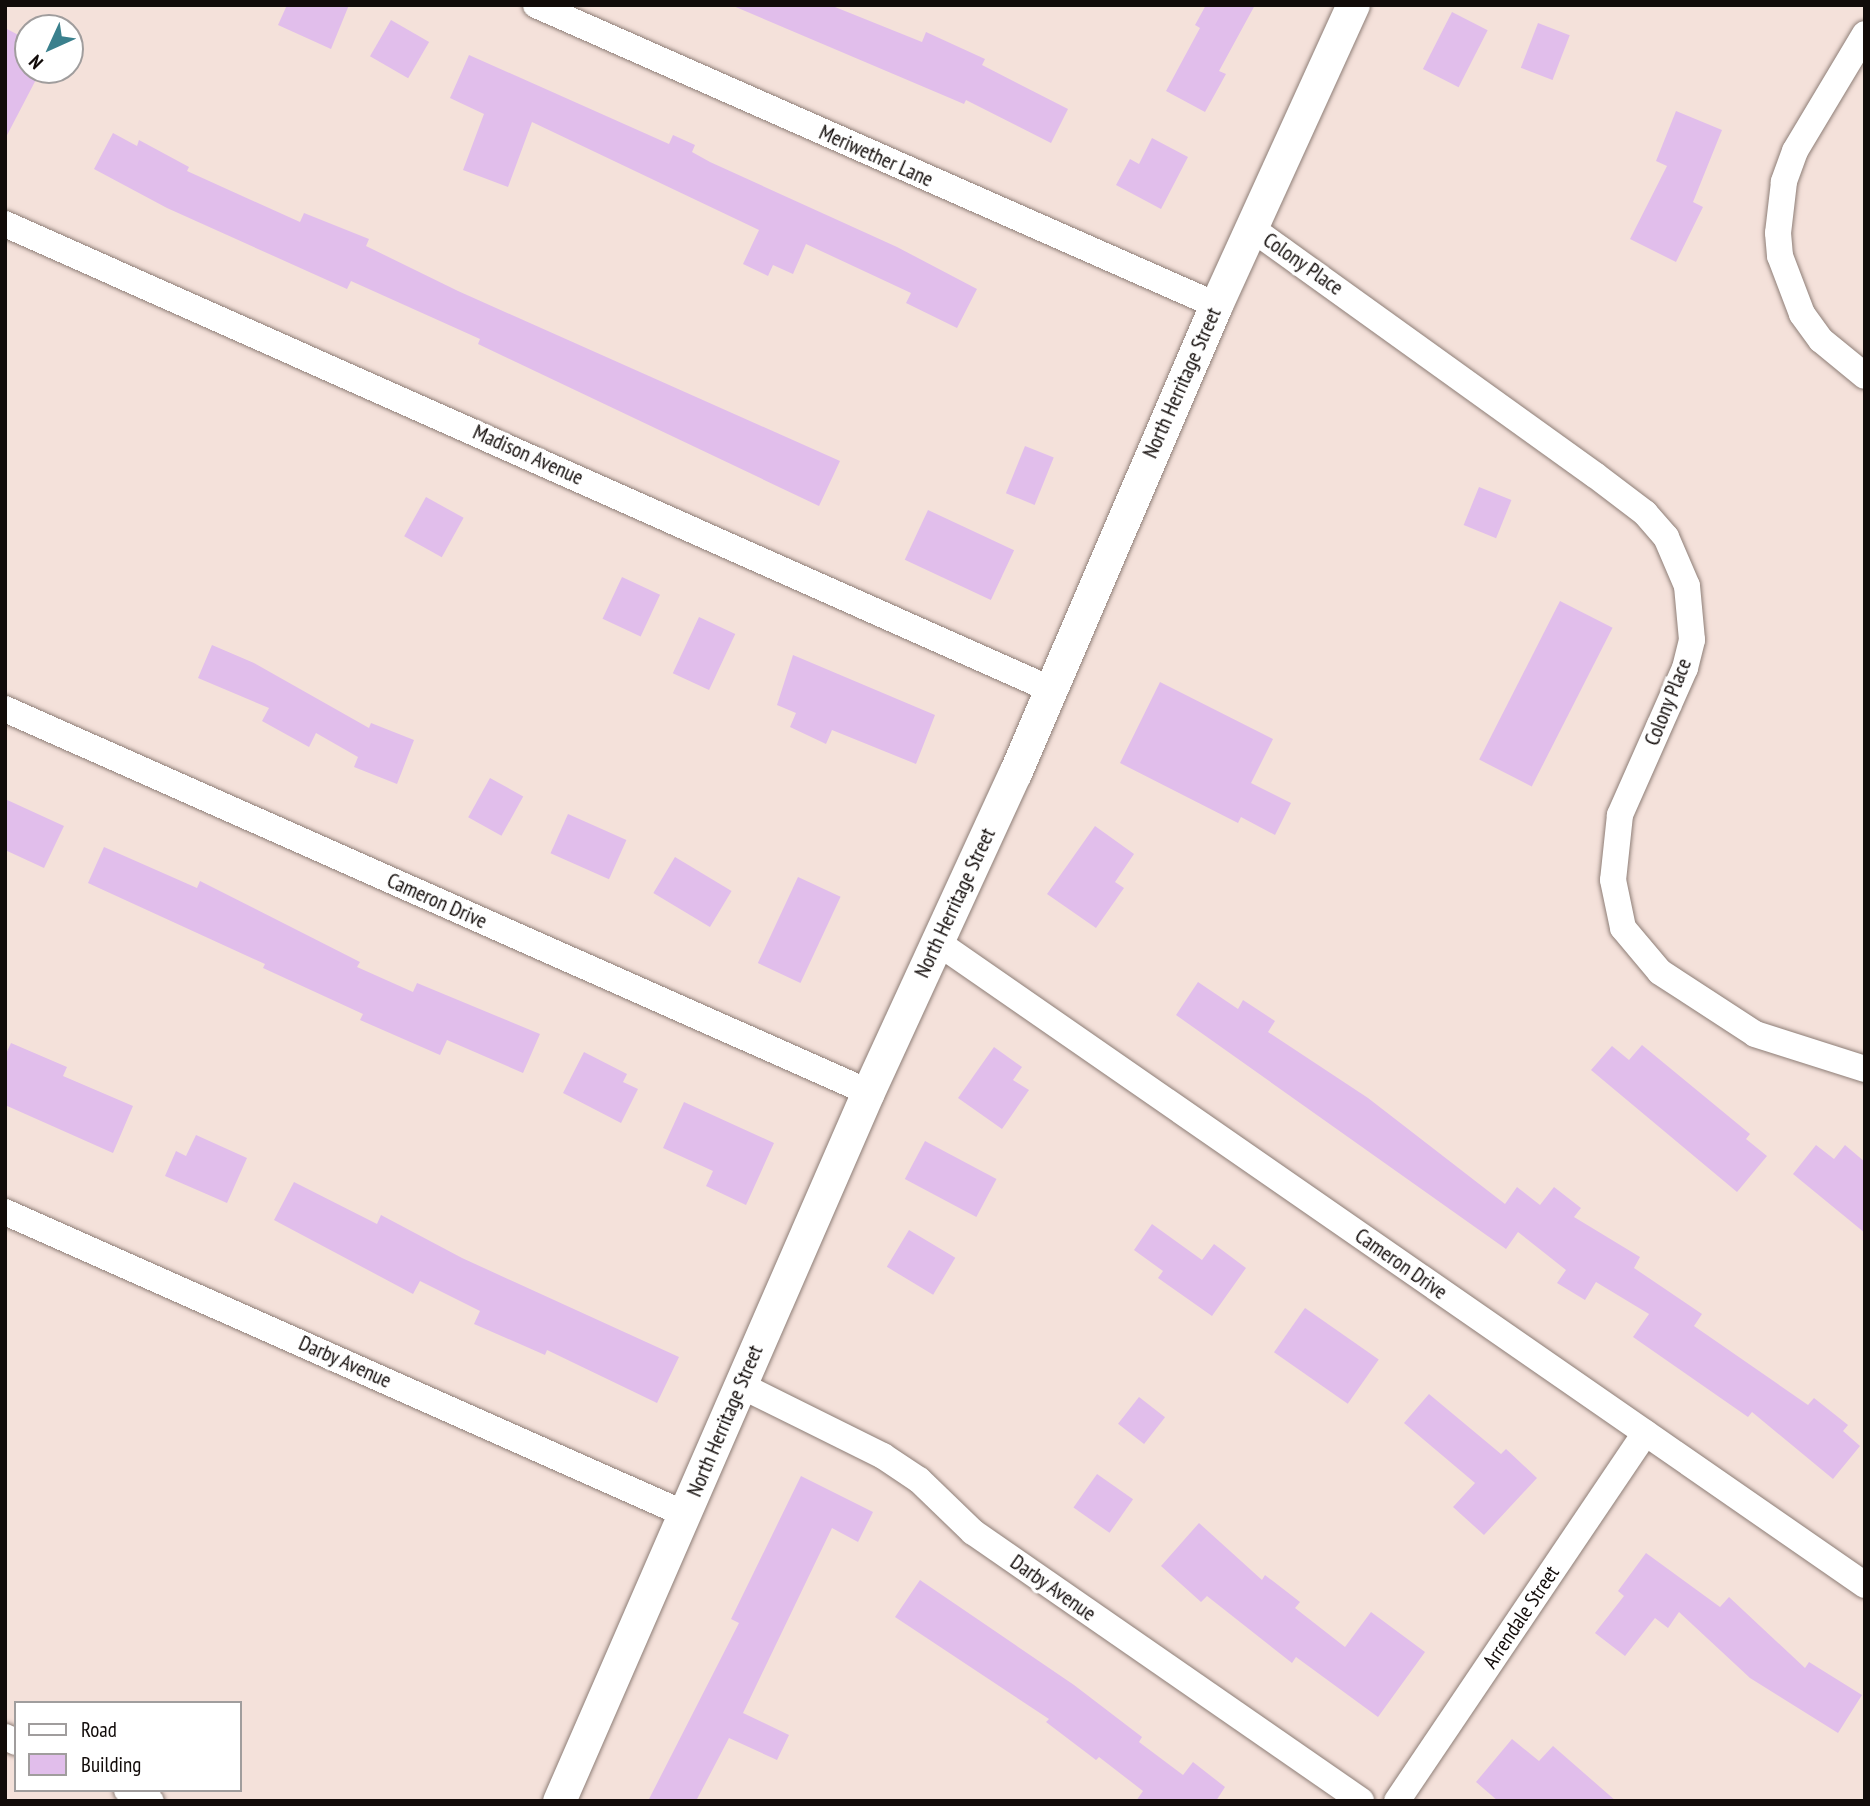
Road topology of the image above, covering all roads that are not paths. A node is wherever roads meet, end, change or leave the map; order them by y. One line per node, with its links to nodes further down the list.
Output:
1 (536, 5): 6 (street, Meriwether Lane)
2 (1353, 5): 5 (street, North Herritage Street)
3 (1865, 34): 7 (street)
4 (5, 224): 8 (street, Madison Avenue)
5 (1251, 228): 6 (street, North Herritage Street); 11 (street, Colony Place)
6 (1216, 305): 8 (street, North Herritage Street)
7 (1865, 376)
8 (1050, 689): 10 (street, North Herritage Street)
9 (5, 709): 12 (street, Cameron Drive)
10 (937, 942): 12 (street, North Herritage Street); 15 (street, Cameron Drive)
11 (1865, 1069)
12 (868, 1092): 14 (street, North Herritage Street)
13 (5, 1213): 16 (street, Darby Avenue)
14 (740, 1385): 16 (street, North Herritage Street); 21 (street, Darby Avenue)
15 (1645, 1433): 17 (street, Cameron Drive); 22 (street, Arrendale Street)
16 (685, 1514): 20 (street, North Herritage Street)
17 (1865, 1585)
18 (131, 1792): 19 (street)
19 (150, 1801)
20 (559, 1801)
21 (1361, 1801)
22 (1398, 1801)

